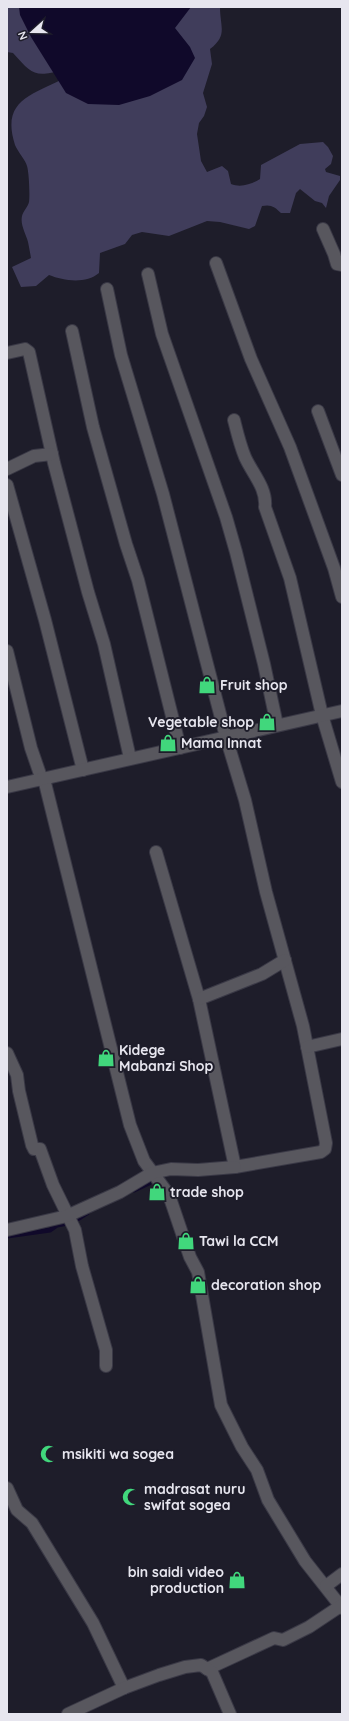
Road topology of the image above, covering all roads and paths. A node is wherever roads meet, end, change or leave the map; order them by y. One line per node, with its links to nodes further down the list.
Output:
1 (323, 229): 3 (street)
2 (216, 263): 14 (street)
3 (342, 265)
4 (148, 274): 18 (street)
5 (107, 289): 19 (street)
6 (72, 331): 20 (street)
7 (7, 353): 10 (street)
8 (318, 411): 12 (street)
9 (234, 420): 17 (street)
10 (52, 454): 11 (street); 21 (street)
11 (7, 469)
12 (342, 475)
13 (7, 485): 22 (street)
14 (342, 597)
15 (7, 651): 23 (street)
16 (342, 710): 17 (street)
17 (322, 715): 18 (street); 24 (street)
18 (277, 725): 19 (street)
19 (226, 737): 20 (street); 27 (street)
20 (180, 748): 21 (street)
21 (130, 758): 22 (street)
22 (83, 770): 23 (street)
23 (43, 779): 25 (street); 33 (street)
24 (342, 782)
25 (7, 787)
26 (156, 852): 28 (street)
27 (285, 960): 28 (street); 30 (street)
28 (199, 999): 32 (street)
29 (342, 1039): 30 (street)
30 (307, 1047): 32 (street)
31 (7, 1053): 34 (street)
32 (235, 1168): 33 (street)
33 (152, 1173): 34 (street); 39 (street)
34 (67, 1216): 35 (street); 36 (street)
35 (7, 1230)
36 (106, 1366)
37 (7, 1488): 42 (street)
38 (342, 1574): 39 (street)
39 (326, 1586): 40 (street)
40 (341, 1606): 41 (street)
41 (207, 1669): 42 (street); 44 (street)
42 (124, 1688): 43 (street)
43 (68, 1714)
44 (230, 1714)

